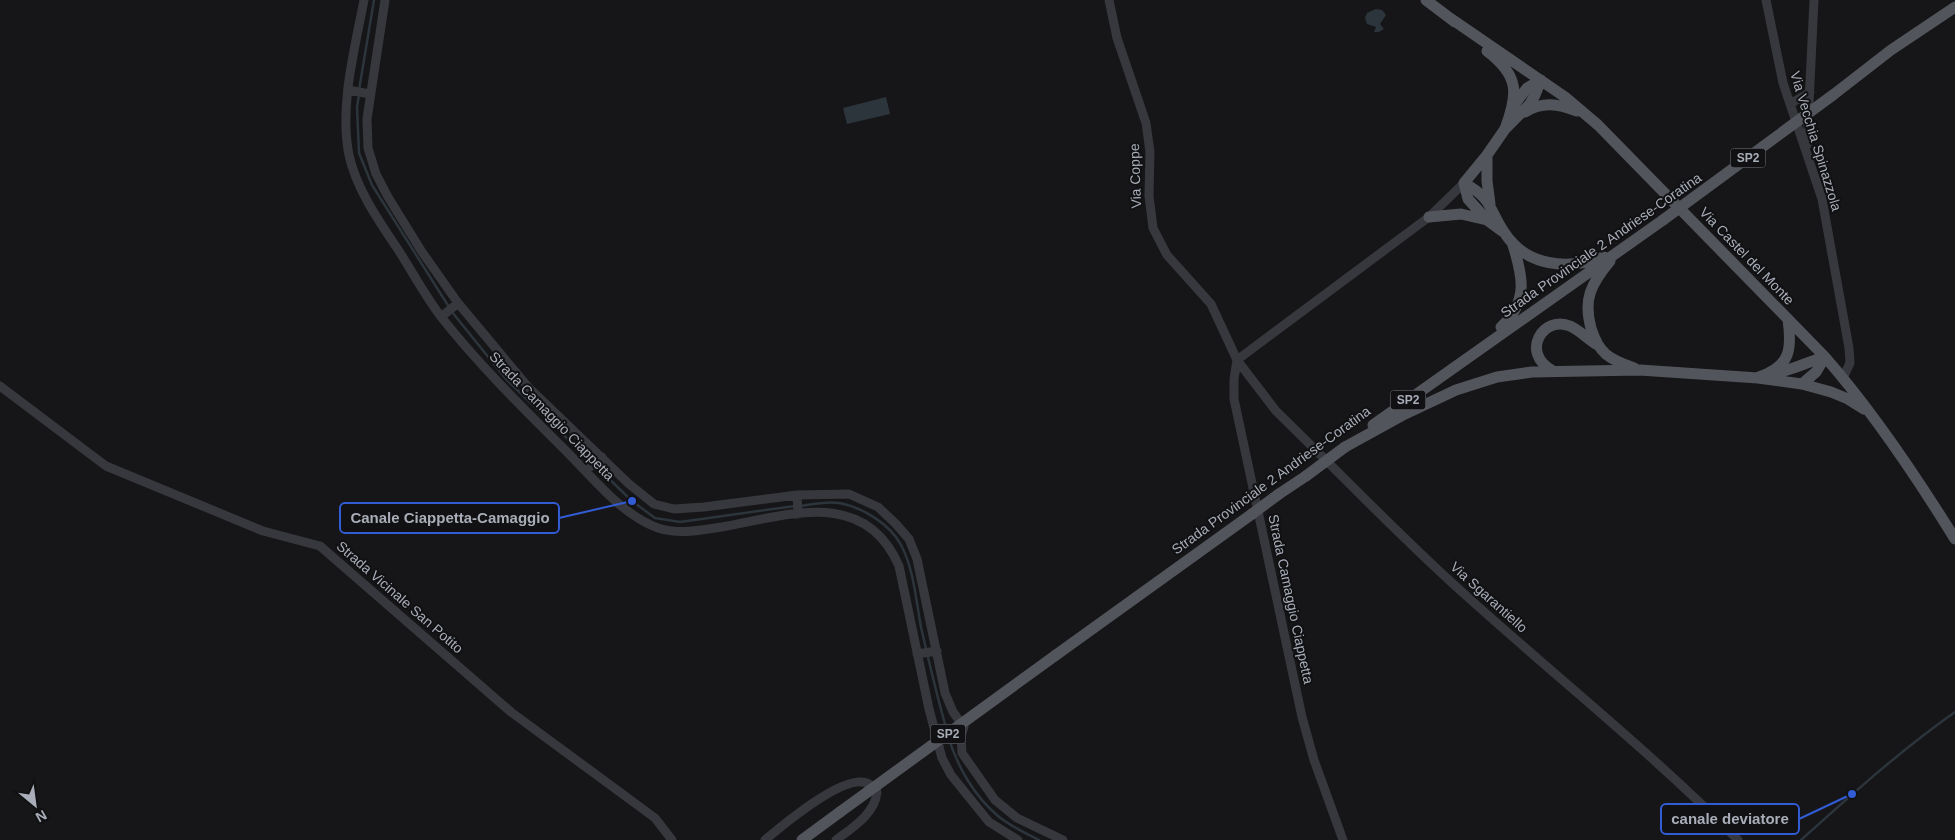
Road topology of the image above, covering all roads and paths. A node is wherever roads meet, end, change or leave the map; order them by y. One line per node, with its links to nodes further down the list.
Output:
1 (364, 0): 10 (street, Strada Camaggio Ciappetta)
2 (385, 0): 12 (street)
3 (1109, 0): 33 (street, Via Coppe)
4 (1426, 0): 8 (main road)
5 (1766, 0): 13 (street, Via Vecchia Spinazzola)
6 (1814, 0): 11 (street)
7 (1955, 7): 26 (main road, Strada Provinciale 2 Andriese-Coratina / SP2, bridge)
8 (1450, 18): 9 (main road, Via Castel del Monte); 14 (main road)
9 (1541, 80): 14 (main road); 15 (main road, Via Castel del Monte); 16 (main road)
10 (348, 90): 12 (street); 28 (street, Strada Camaggio Ciappetta)
11 (1810, 92): 13 (street); 18 (street)
12 (370, 94): 27 (street)
13 (1790, 104): 18 (street, Via Vecchia Spinazzola)
14 (1514, 105): 17 (main road)
15 (1588, 116): 16 (main road); 29 (main road, Via Castel del Monte)
16 (1518, 117): 17 (main road)
17 (1505, 129): 19 (main road)
18 (1806, 148): 38 (street, Via Vecchia Spinazzola)
19 (1487, 155): 20 (main road); 21 (main road)
20 (1464, 183): 21 (main road); 22 (street); 23 (main road)
21 (1490, 204): 24 (main road)
22 (1429, 217): 23 (main road); 33 (street)
23 (1487, 220): 24 (main road)
24 (1504, 232): 25 (main road)
25 (1512, 242): 26 (main road); 31 (main road)
26 (1617, 252): 30 (main road); 31 (main road, Strada Provinciale 2 Andriese-Coratina / SP2)
27 (458, 303): 28 (street); 43 (street)
28 (441, 316): 44 (street, Strada Camaggio Ciappetta)
29 (1788, 319): 32 (main road, Via Castel del Monte); 36 (main road)
30 (1596, 344): 34 (main road); 35 (main road)
31 (1472, 354): 42 (main road, Strada Provinciale 2 Andriese-Coratina / SP2)
32 (1825, 357): 36 (main road); 38 (main road, Via Castel del Monte); 39 (main road)
33 (1237, 360): 56 (street, Strada Camaggio Ciappetta); 57 (street, Via Sgarantiello)
34 (1553, 370): 35 (main road); 42 (main road)
35 (1640, 370): 37 (main road)
36 (1773, 372): 37 (main road)
37 (1758, 378): 39 (main road)
38 (1843, 378): 41 (main road, Via Castel del Monte)
39 (1802, 384): 41 (main road)
40 (0, 386): 50 (street, Strada Vicinale San Potito)
41 (1869, 412): 47 (main road, Via Castel del Monte)
42 (1345, 447): 52 (main road, Strada Provinciale 2 Andriese-Coratina / SP2, bridge)
43 (602, 456): 44 (street); 45 (street)
44 (585, 471): 46 (street, Strada Camaggio Ciappetta)
45 (797, 495): 46 (street); 48 (street)
46 (798, 514): 49 (street, Strada Camaggio Ciappetta)
47 (1955, 539)
48 (937, 651): 49 (street); 55 (street)
49 (918, 654): 54 (street, Strada Camaggio Ciappetta)
50 (672, 840)
51 (764, 840): 53 (street)
52 (802, 840)
53 (836, 840)
54 (1018, 840)
55 (1062, 840)
56 (1343, 840)
57 (1738, 840)

